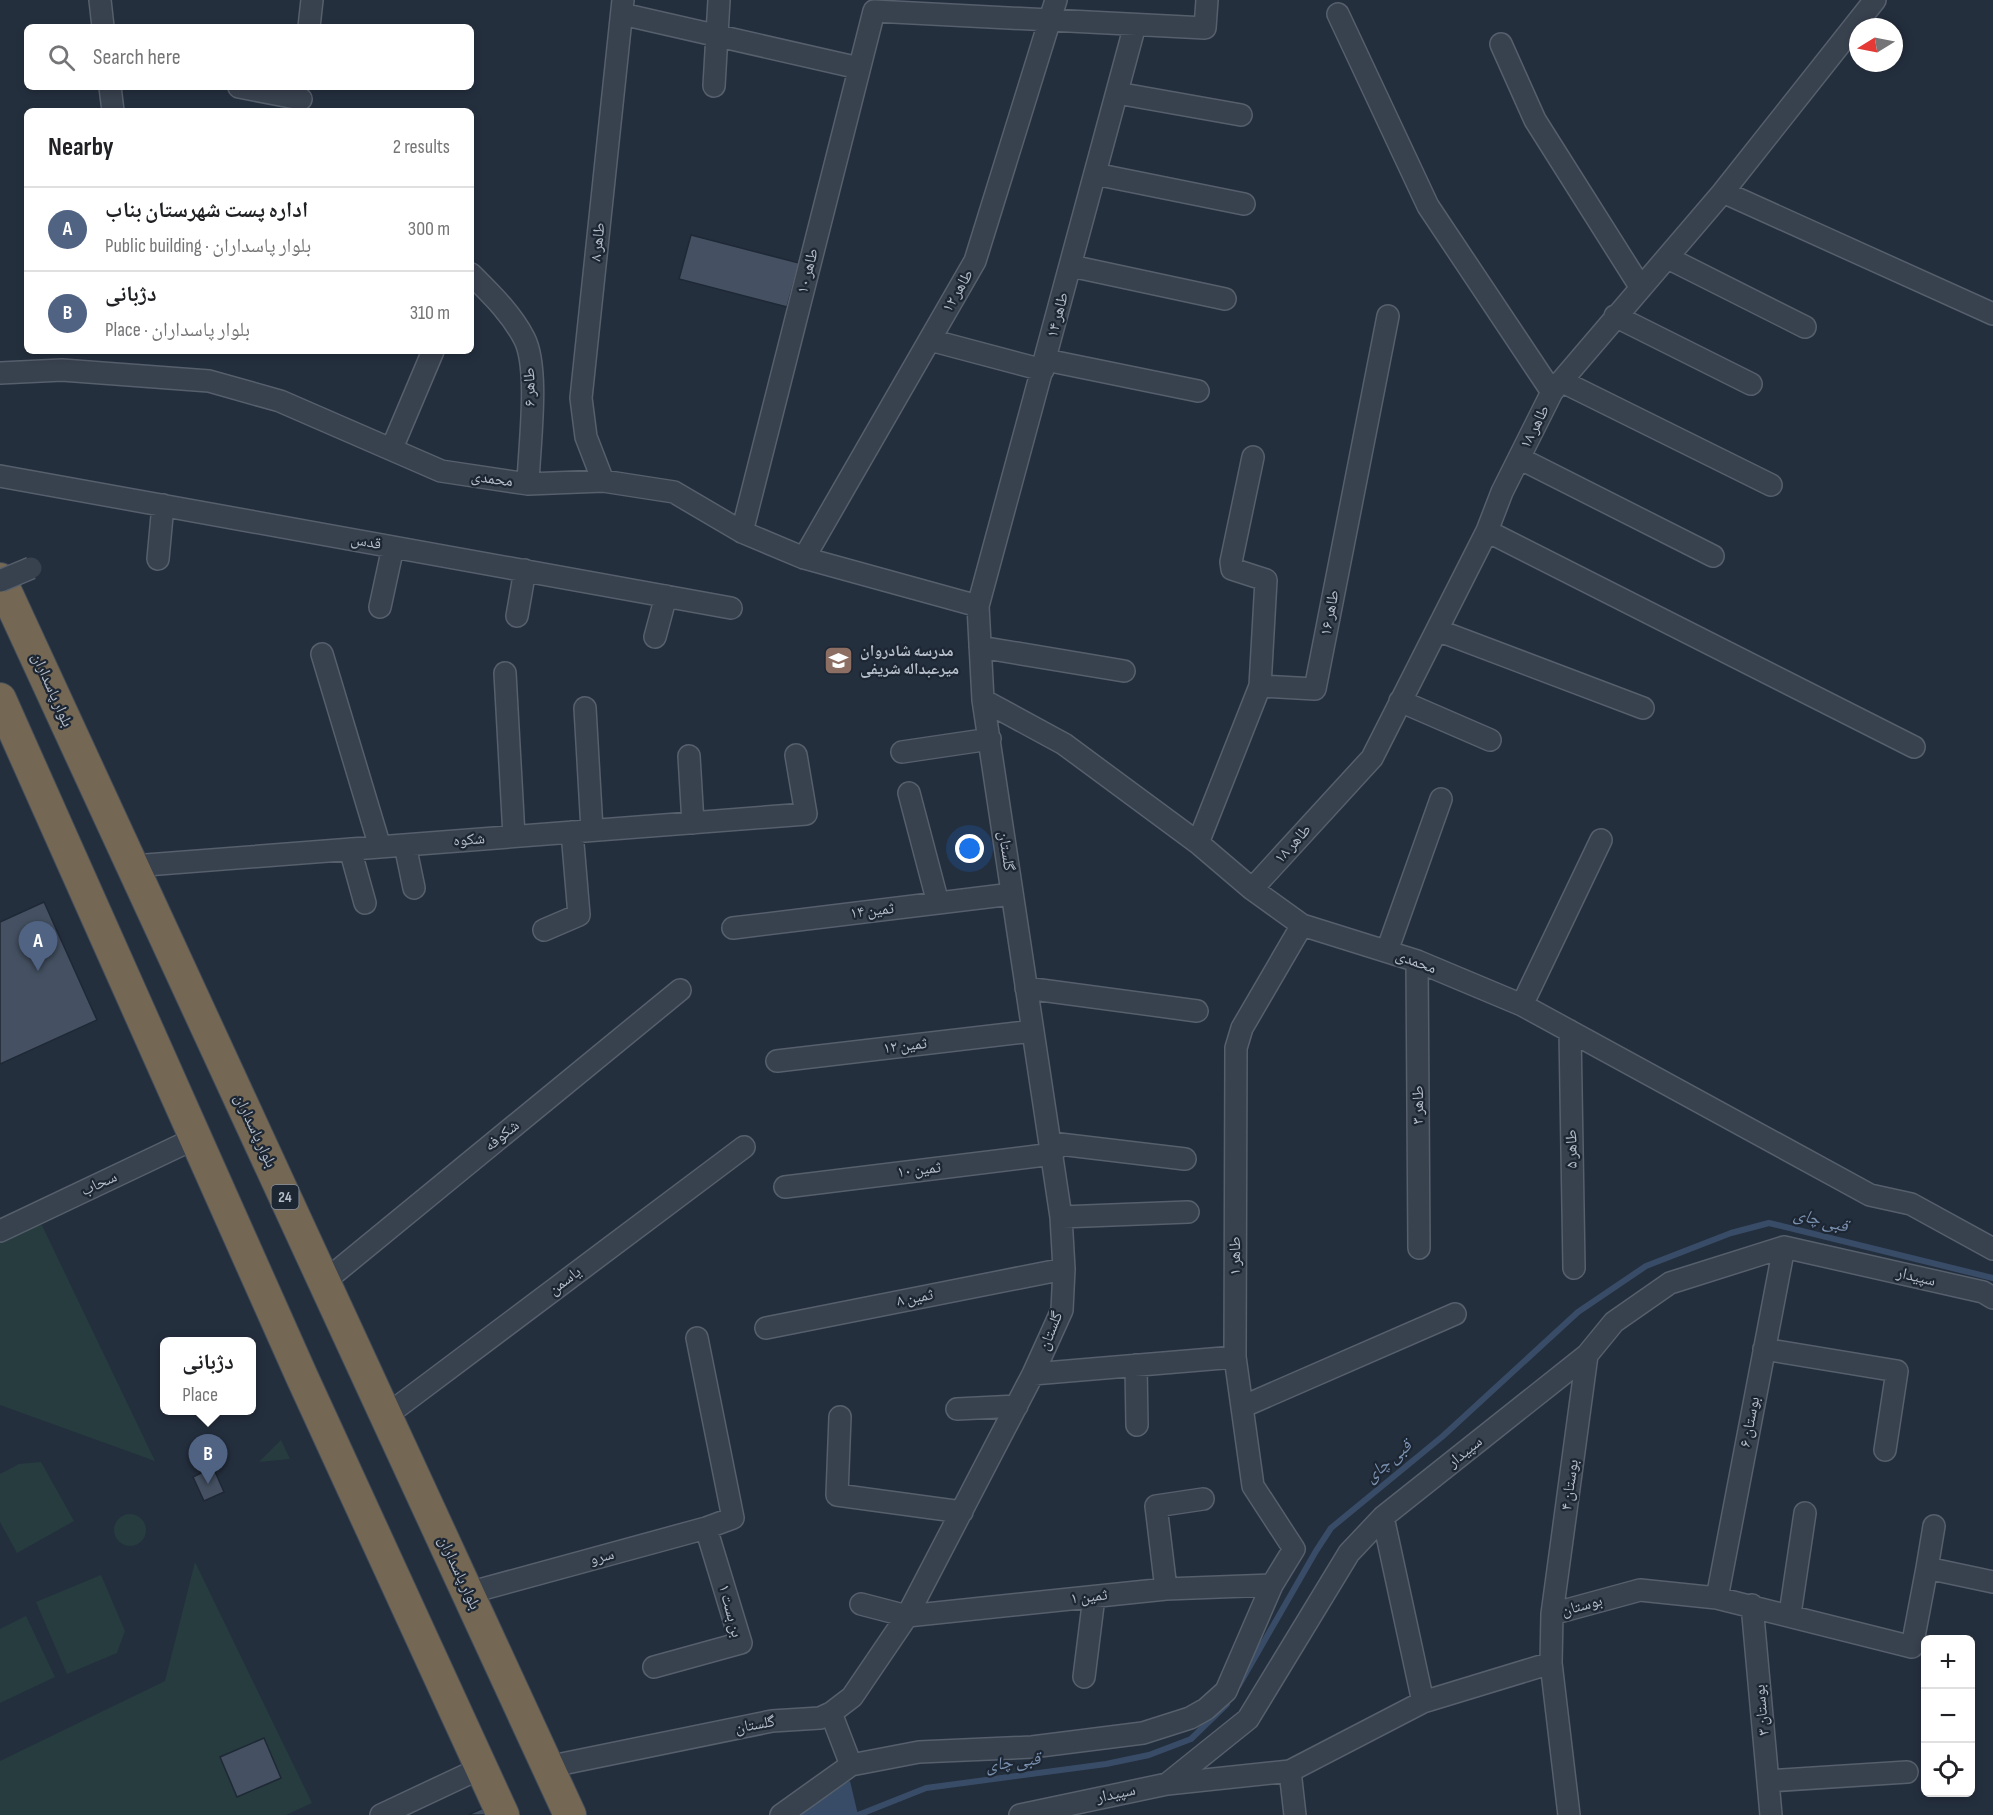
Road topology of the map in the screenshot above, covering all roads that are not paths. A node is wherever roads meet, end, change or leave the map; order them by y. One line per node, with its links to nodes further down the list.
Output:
1 (100, 0): 10 (street)
2 (312, 0): 11 (street)
3 (719, 0): 13 (street)
4 (1207, 0): 12 (street)
5 (1875, 0): 24 (street, طاهر ۱۸)
6 (623, 7): 13 (street); 47 (street, طاهر ۸)
7 (936, 7): 8 (street); 15 (street, طاهر ۱۰)
8 (1053, 10): 12 (street); 35 (street, طاهر ۱۲)
9 (1338, 14): 41 (street)
10 (103, 24)
11 (309, 24)
12 (1135, 25): 19 (street, طاهر ۱۴)
13 (717, 36): 15 (street); 16 (street)
14 (1501, 44): 29 (street)
15 (859, 68): 52 (street, طاهر ۱۰)
16 (714, 86)
17 (110, 90): 21 (street)
18 (254, 90): 20 (street)
19 (1117, 93): 22 (street); 23 (street, طاهر ۱۴)
20 (301, 99)
21 (112, 108)
22 (1241, 115)
23 (1095, 174): 25 (street); 27 (street, طاهر ۱۴)
24 (1723, 192): 26 (street, طاهر ۱۸); 31 (street)
25 (1244, 204)
26 (1668, 258): 29 (street, طاهر ۱۸); 34 (street)
27 (1071, 266): 30 (street); 38 (street, طاهر ۱۴)
28 (474, 277): 48 (street, طاهر ۶)
29 (1641, 288): 33 (street, طاهر ۱۸)
30 (1225, 299)
31 (1993, 314)
32 (1388, 316): 71 (street, طاهر ۱۶)
33 (1615, 316): 40 (street); 41 (street, طاهر ۱۸)
34 (1805, 327)
35 (930, 340): 38 (street); 55 (street, طاهر ۱۲)
36 (432, 354): 43 (street)
37 (64, 360): 39 (street, محمدی); 43 (street, محمدی)
38 (1044, 365): 42 (street); 61 (street, طاهر ۱۴)
39 (0, 373)
40 (1752, 384)
41 (1557, 386): 45 (street, طاهر ۱۸); 49 (street)
42 (1198, 391)
43 (392, 448): 48 (street, محمدی)
44 (1253, 456): 71 (street)
45 (1519, 458): 51 (street, طاهر ۱۸); 54 (street)
46 (0, 476): 50 (street, قدس)
47 (603, 481): 48 (street, محمدی); 52 (street, محمدی)
48 (528, 484)
49 (1771, 485)
50 (163, 505): 53 (street, قدس); 56 (street)
51 (1487, 531): 65 (street, طاهر ۱۸); 79 (street)
52 (742, 532): 55 (street, محمدی)
53 (393, 547): 58 (street, قدس); 62 (street)
54 (1713, 556)
55 (804, 558): 61 (street, محمدی)
56 (158, 559)
57 (31, 568): 59 (street, bridge)
58 (525, 570): 60 (street, قدس); 64 (street)
59 (0, 580): 93 (highway, بلوار پاسداران / 24)
60 (666, 596): 63 (street, قدس); 66 (street)
61 (978, 606): 67 (street, گلستان)
62 (380, 607)
63 (731, 608)
64 (517, 616)
65 (1437, 630): 74 (street, طاهر ۱۸); 76 (street)
66 (655, 636)
67 (980, 647): 69 (street); 73 (street, گلستان)
68 (322, 654): 91 (street)
69 (1124, 671)
70 (505, 673): 87 (street)
71 (1260, 686): 89 (street)
72 (0, 699): 111 (highway)
73 (983, 700): 77 (street, گلستان); 89 (street, محمدی)
74 (1400, 701): 78 (street); 95 (street, طاهر ۱۸)
75 (585, 708): 86 (street)
76 (1643, 708)
77 (990, 739): 80 (street); 96 (street, گلستان)
78 (1490, 740)
79 (1914, 747)
80 (902, 752)
81 (796, 755): 85 (street, شکوه)
82 (689, 756): 85 (street)
83 (909, 793): 98 (street)
84 (1441, 799): 102 (street)
85 (693, 823): 86 (street, شکوه)
86 (582, 831): 87 (street, شکوه); 101 (street)
87 (514, 836): 90 (street, شکوه)
88 (1601, 840): 106 (street)
89 (1198, 843): 95 (street, محمدی)
90 (405, 845): 91 (street, شکوه); 94 (street)
91 (381, 847): 92 (street, شکوه)
92 (350, 849): 93 (street, شکوه); 97 (street)
93 (133, 866): 124 (highway, بلوار پاسداران / 24)
94 (414, 888)
95 (1252, 889): 99 (street, محمدی)
96 (1012, 894): 98 (street, ثمین ۱۴); 104 (street, گلستان)
97 (365, 903)
98 (938, 903): 100 (street, ثمین ۱۴)
99 (1302, 925): 102 (street, محمدی); 131 (street, طاهر ۱)
100 (733, 928)
101 (544, 930)
102 (1387, 951): 103 (street, محمدی)
103 (1417, 961): 106 (street, محمدی); 120 (street, طاهر ۳)
104 (1026, 988): 107 (street); 108 (street, گلستان)
105 (680, 990): 124 (street, شکوفه)
106 (1522, 1005): 109 (street, محمدی)
107 (1197, 1011)
108 (1033, 1031): 110 (street, ثمین ۱۲); 113 (street, گلستان)
109 (1570, 1031): 121 (street, محمدی); 122 (street, طاهر ۵)
110 (777, 1061)
111 (198, 1137): 118 (street, سحاب); 165 (highway)
112 (744, 1147): 137 (street, یاسمن)
113 (1052, 1148): 114 (street, ثمین ۱۰); 115 (street, ثمین ۱۰); 117 (street, گلستان)
114 (1185, 1159)
115 (784, 1187)
116 (1188, 1212): 117 (street)
117 (1061, 1217): 123 (street, گلستان)
118 (0, 1231)
119 (1784, 1246): 125 (street, سپیدار); 129 (street, بوستان ۶); 130 (street, سپیدار)
120 (1419, 1248)
121 (1993, 1249)
122 (1574, 1268)
123 (1064, 1269): 127 (street, ثمین ۸); 133 (street, گلستان)
124 (325, 1281): 137 (highway, بلوار پاسداران / 24)
125 (1993, 1298)
126 (1455, 1314): 135 (street)
127 (766, 1328)
128 (697, 1338): 146 (street, سرو)
129 (1764, 1349): 140 (street); 153 (street, بوستان ۶)
130 (1587, 1355): 144 (street, سپیدار); 156 (street, بوستان ۴)
131 (1234, 1357): 132 (street); 135 (street, طاهر ۱)
132 (1136, 1365): 133 (street); 139 (street)
133 (1033, 1374): 134 (street, گلستان)
134 (1017, 1406): 136 (street); 142 (street, گلستان)
135 (1242, 1407): 149 (street, طاهر ۱)
136 (957, 1409)
137 (387, 1415): 151 (highway, بلوار پاسداران / 24)
138 (840, 1417): 142 (street)
139 (1137, 1425)
140 (1885, 1450)
141 (1203, 1499): 150 (street)
142 (962, 1512): 158 (street, گلستان)
143 (1805, 1513): 157 (street)
144 (1383, 1517): 162 (street); 170 (street, سپیدار)
145 (1934, 1526): 147 (street)
146 (706, 1528): 151 (street, سرو); 160 (street, بن بست ۱)
147 (1927, 1568): 148 (street); 157 (street, بوستان)
148 (1993, 1582)
149 (1272, 1585): 150 (street, ثمین ۱); 164 (street)
150 (1166, 1589): 152 (street, ثمین ۱)
151 (468, 1593): 166 (highway, بلوار پاسداران / 24)
152 (1094, 1597): 158 (street, ثمین ۱); 161 (street)
153 (1717, 1598): 155 (street, بوستان); 156 (street, بوستان)
154 (861, 1604): 158 (street)
155 (1752, 1605): 157 (street, بوستان); 169 (street, بوستان ۳)
156 (1552, 1614): 159 (street, بوستان)
157 (1790, 1614)
158 (907, 1616): 163 (street, گلستان)
159 (1551, 1663): 162 (street); 177 (street, بوستان)
160 (654, 1667)
161 (1084, 1677)
162 (1423, 1702): 167 (street)
163 (831, 1713): 164 (street); 166 (street, گلستان)
164 (851, 1766): 174 (street)
165 (481, 1767): 171 (street); 172 (highway)
166 (547, 1767): 173 (highway, بلوار پاسداران / 24)
167 (1290, 1772): 170 (street); 176 (street)
168 (1907, 1772): 169 (street)
169 (1768, 1781): 178 (street, بوستان ۳)
170 (1167, 1784): 175 (street, سپیدار)
171 (381, 1815)
172 (503, 1815)
173 (570, 1815)
174 (781, 1815)
175 (1020, 1815)
176 (1295, 1815)
177 (1569, 1815)
178 (1771, 1815)

